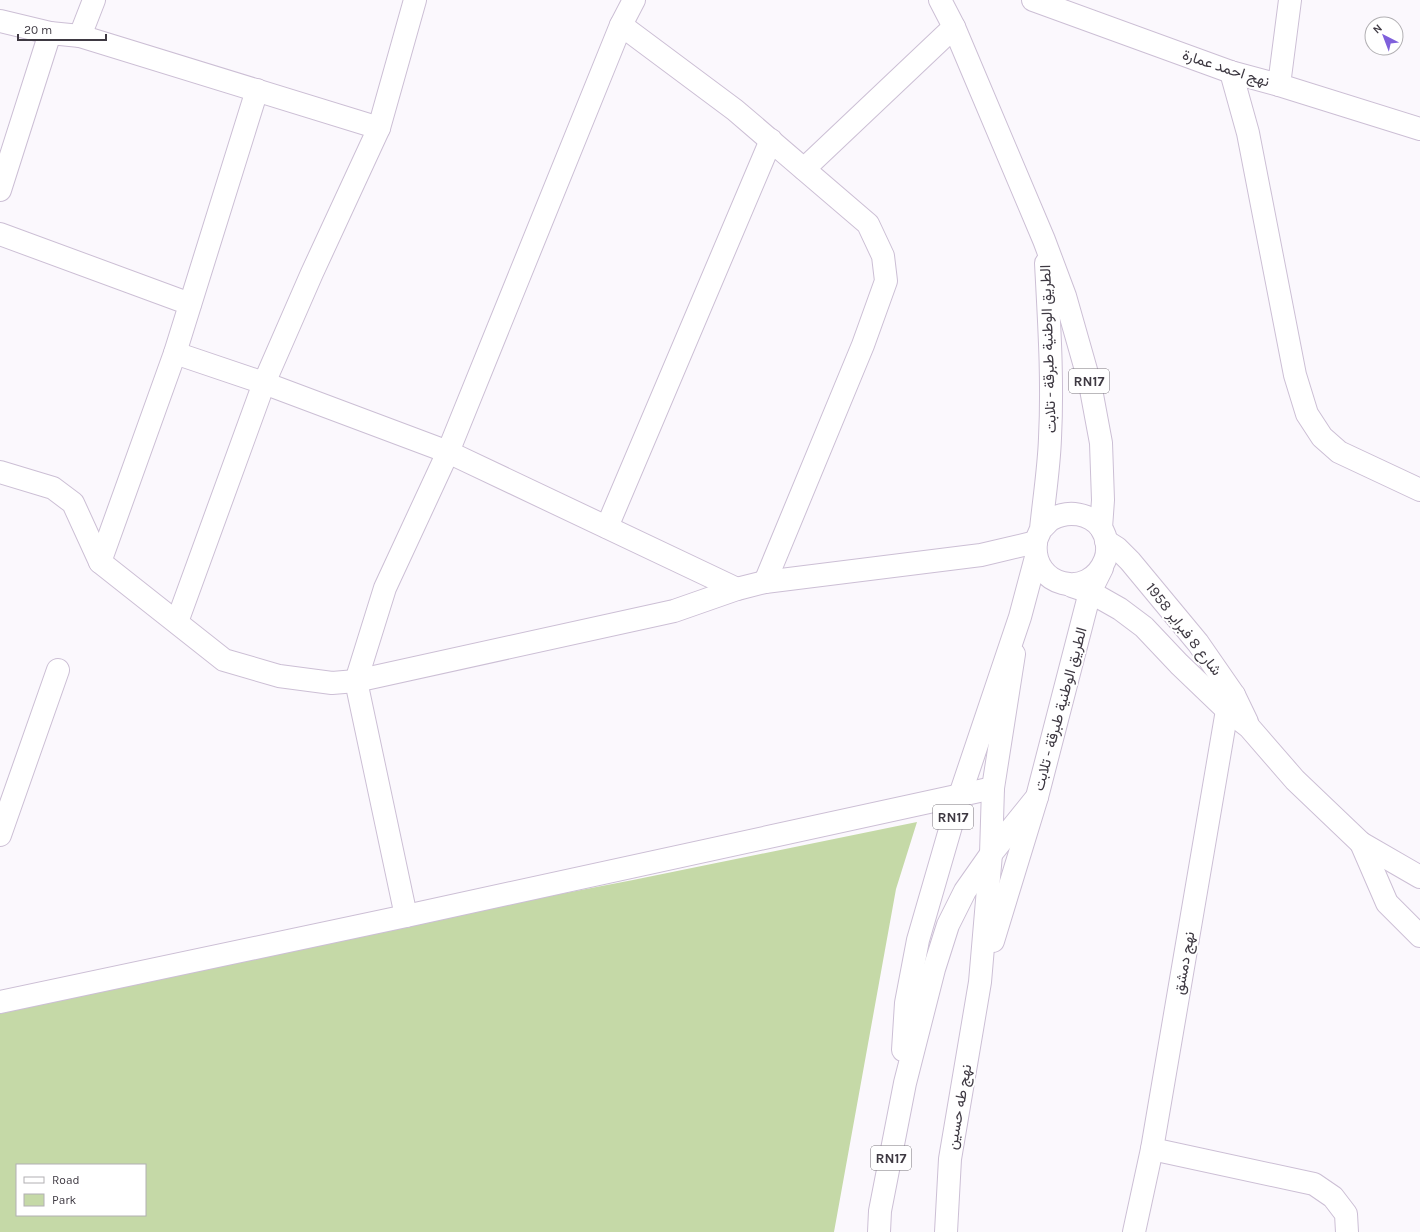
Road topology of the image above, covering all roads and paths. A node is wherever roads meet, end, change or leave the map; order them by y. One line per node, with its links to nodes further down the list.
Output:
1 (94, 0): 11 (street)
2 (416, 0): 15 (street)
3 (634, 0): 8 (street)
4 (940, 0): 9 (street, الطريق الوطنية طبرقة - تلابت / RN17)
5 (1033, 0): 12 (street, نهج احمد عمارة)
6 (1290, 0): 13 (street)
7 (0, 21): 10 (street)
8 (621, 25): 17 (street); 25 (street)
9 (954, 27): 18 (street); 21 (street, الطريق الوطنية طبرقة - تلابت / RN17)
10 (50, 33): 11 (street); 19 (street)
11 (80, 36): 14 (street)
12 (1231, 72): 13 (street, نهج احمد عمارة); 27 (street)
13 (1279, 85): 16 (street, نهج احمد عمارة)
14 (257, 90): 15 (street); 22 (street)
15 (379, 128): 24 (street)
16 (1420, 129)
17 (771, 140): 18 (street); 28 (street)
18 (804, 169): 33 (street)
19 (0, 190)
20 (0, 234): 22 (street)
21 (1044, 240): 29 (street, الطريق الوطنية طبرقة - تلابت / RN17); 30 (street, الطريق الوطنية طبرقة - تلابت / RN17)
22 (190, 304): 23 (street)
23 (175, 353): 24 (street); 31 (street)
24 (264, 383): 25 (street); 38 (street)
25 (448, 452): 28 (street); 40 (street)
26 (0, 472): 31 (street)
27 (1420, 490)
28 (607, 527): 35 (street)
29 (1104, 535): 30 (street); 32 (street, RN17); 41 (street, شارع 8 فبراير 1958)
30 (1038, 543): 33 (street); 34 (street); 37 (street, الطريق الوطنية طبرقة - تلابت / RN17)
31 (100, 562): 38 (street)
32 (1102, 568): 34 (street); 36 (street, الطريق الوطنية طبرقة - تلابت / RN17)
33 (764, 582): 35 (street)
34 (1069, 585): 36 (street, شارع 8 فبراير 1958)
35 (737, 589): 40 (street)
36 (1090, 592): 41 (street, شارع 8 فبراير 1958); 44 (street, الطريق الوطنية طبرقة - تلابت / RN17)
37 (1020, 617): 42 (street); 43 (street, الطريق الوطنية طبرقة - تلابت / RN17)
38 (177, 622): 40 (street)
39 (58, 670): 45 (street)
40 (356, 681): 49 (street)
41 (1231, 703): 46 (street, شارع 8 فبراير 1958); 54 (street, نهج دمشق)
42 (993, 788): 43 (street); 47 (street)
43 (960, 795): 49 (street); 53 (street, الطريق الوطنية طبرقة - تلابت / RN17)
44 (1037, 797): 47 (street, الطريق الوطنية طبرقة - تلابت / RN17); 51 (street)
45 (0, 835)
46 (1361, 843): 48 (street, شارع 8 فبراير 1958); 50 (street)
47 (991, 854): 51 (street); 53 (street, الطريق الوطنية طبرقة - تلابت / RN17)
48 (1420, 877)
49 (406, 916): 52 (street)
50 (1420, 936)
51 (980, 982): 56 (street, نهج طه حسين)
52 (0, 1002)
53 (905, 1084): 55 (street, الطريق الوطنية طبرقة - تلابت / RN17)
54 (1152, 1149): 57 (street, نهج دمشق); 58 (street)
55 (879, 1232)
56 (946, 1232)
57 (1134, 1232)
58 (1347, 1232)

